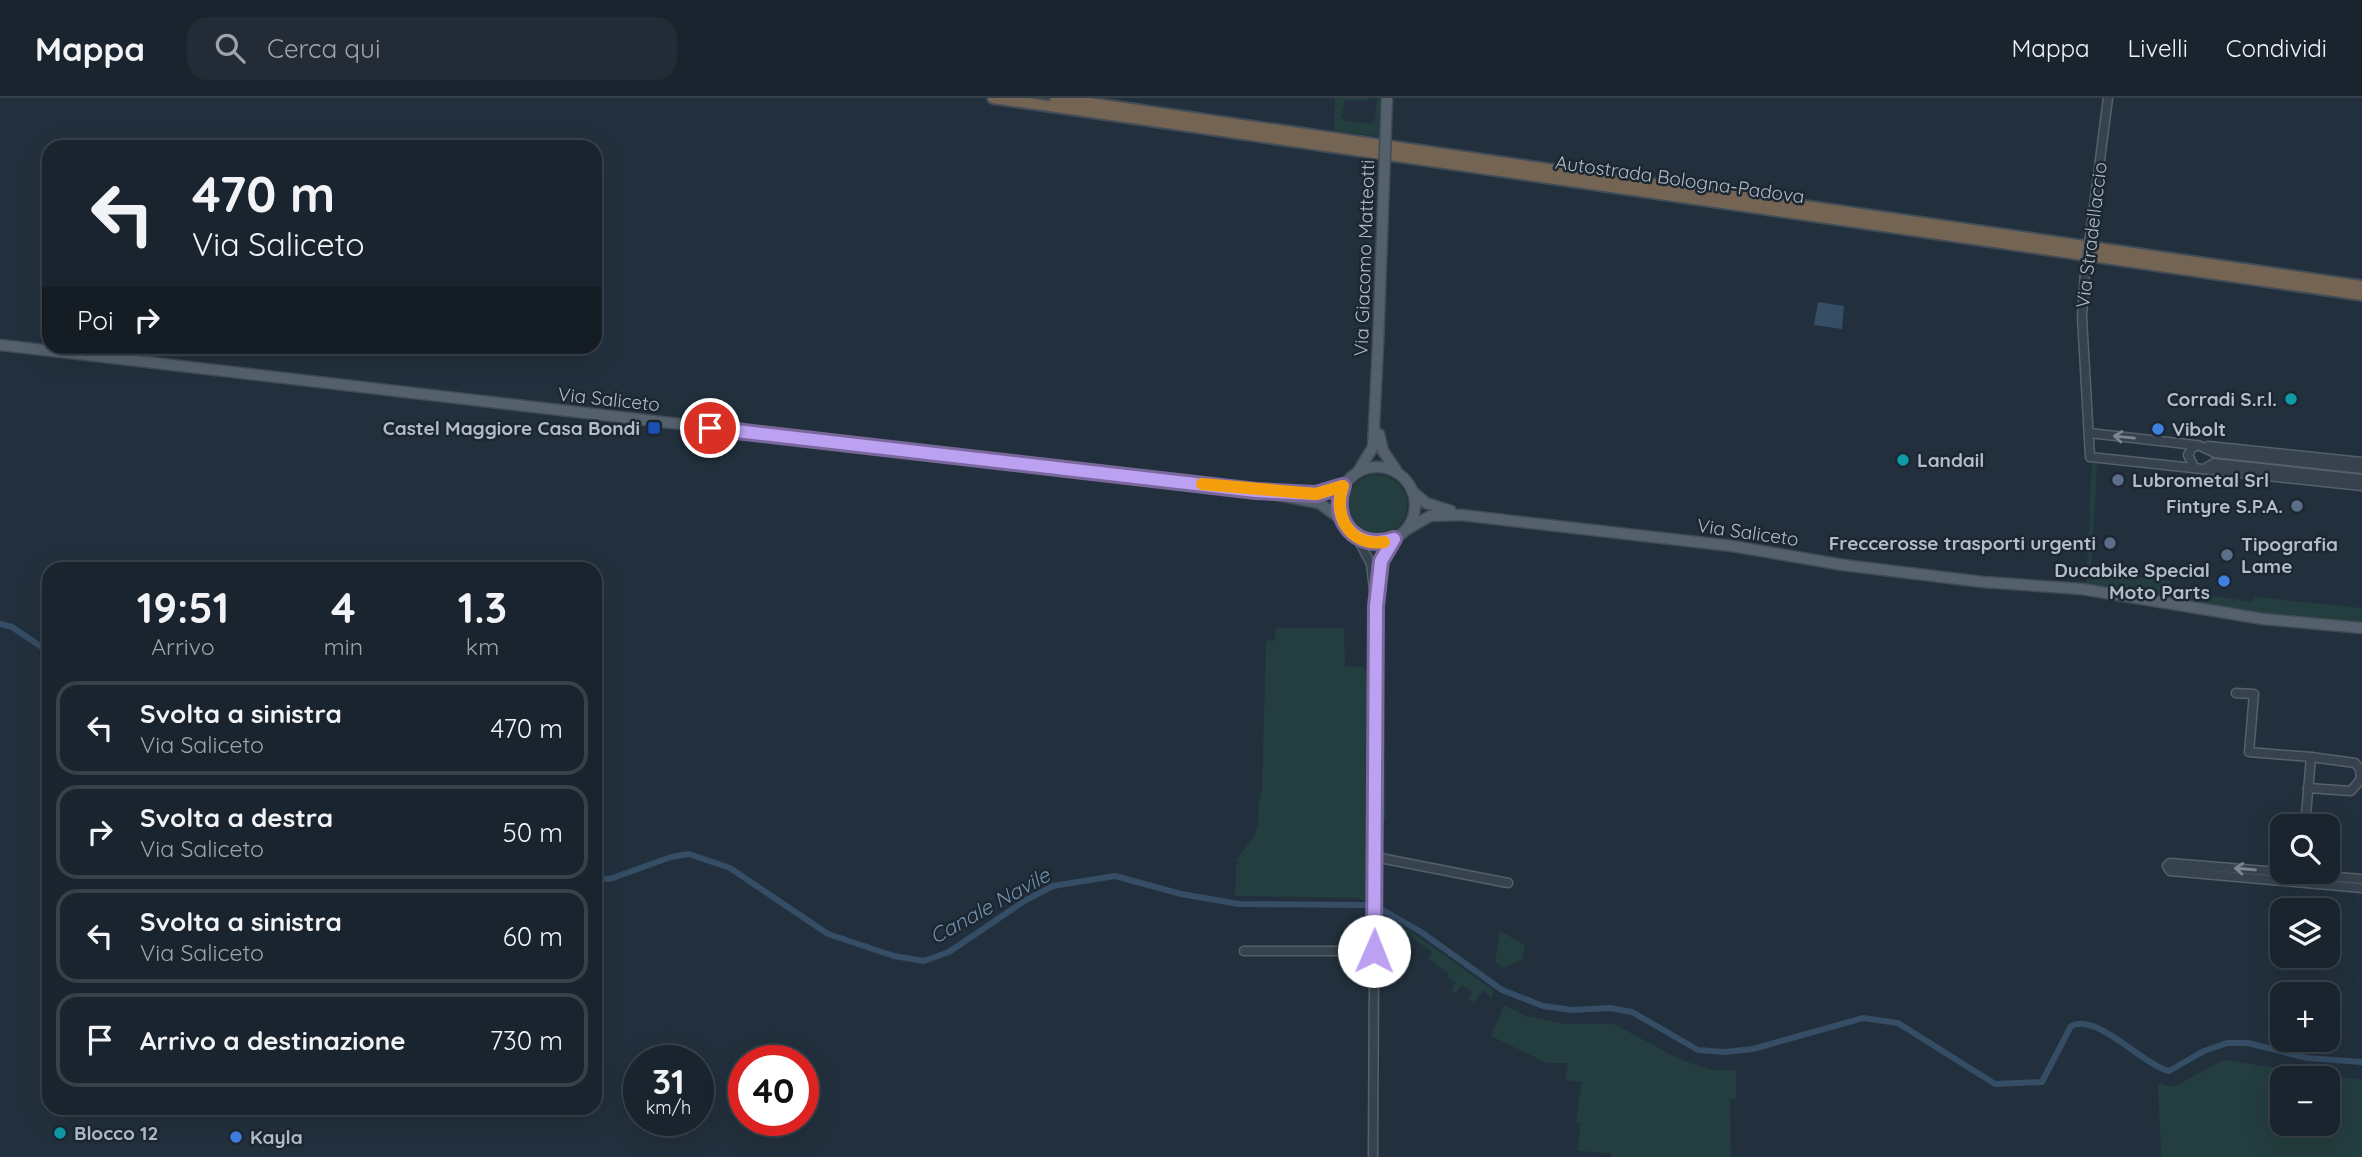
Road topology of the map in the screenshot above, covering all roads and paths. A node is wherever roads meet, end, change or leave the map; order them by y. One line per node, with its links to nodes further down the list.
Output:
1 (993, 98): 6 (highway, Autostrada Bologna-Padova)
2 (1055, 98): 5 (highway, Autostrada Bologna-Padova)
3 (1387, 98): 10 (main road, Via Giacomo Matteotti, bridge)
4 (2108, 98): 11 (street, Via Stradellaccio, bridge)
5 (2362, 286)
6 (2362, 295)
7 (0, 345): 8 (main road, Via Saliceto)
8 (42, 350)
9 (77, 354): 22 (main road, Via Saliceto)
10 (1377, 420): 17 (main road, Via Giacomo Matteotti); 18 (main road, Via Giacomo Matteotti)
11 (2089, 433): 12 (street, one-way to 11); 15 (street, Via Stradellaccio)
12 (2198, 445): 13 (street); 14 (street); 15 (street)
13 (2215, 458): 15 (street); 16 (street); 19 (street)
14 (2362, 462)
15 (2195, 468): 21 (street)
16 (2362, 469)
17 (1356, 472): 18 (main road); 20 (main road)
18 (1398, 473): 23 (main road, Via Saliceto)
19 (2362, 479)
20 (1343, 486): 22 (main road, Via Saliceto); 25 (main road)
21 (2362, 486)
22 (1256, 491): 25 (main road, Via Saliceto)
23 (1412, 491): 24 (main road, Via Saliceto); 26 (main road)
24 (1461, 515): 26 (main road, Via Saliceto); 30 (main road, Via Saliceto)
25 (1341, 519): 27 (main road, Via Saliceto)
26 (1406, 530): 28 (main road, Via Saliceto)
27 (1357, 537): 28 (main road); 29 (street)
28 (1394, 539): 29 (street)
29 (1376, 606): 35 (street)
30 (2362, 628)
31 (2236, 693): 32 (street)
32 (2311, 757): 33 (street); 33 (street)
33 (2308, 788): 34 (street)
34 (2306, 814)
35 (1375, 857): 39 (street); 43 (street)
36 (2301, 876): 36 (street, one-way to 36)
37 (2340, 878): 38 (street)
38 (2362, 879)
39 (1508, 883)
40 (2340, 884): 41 (street)
41 (2362, 888)
42 (1244, 951): 43 (street)
43 (1374, 951): 44 (street)
44 (1373, 1157)

